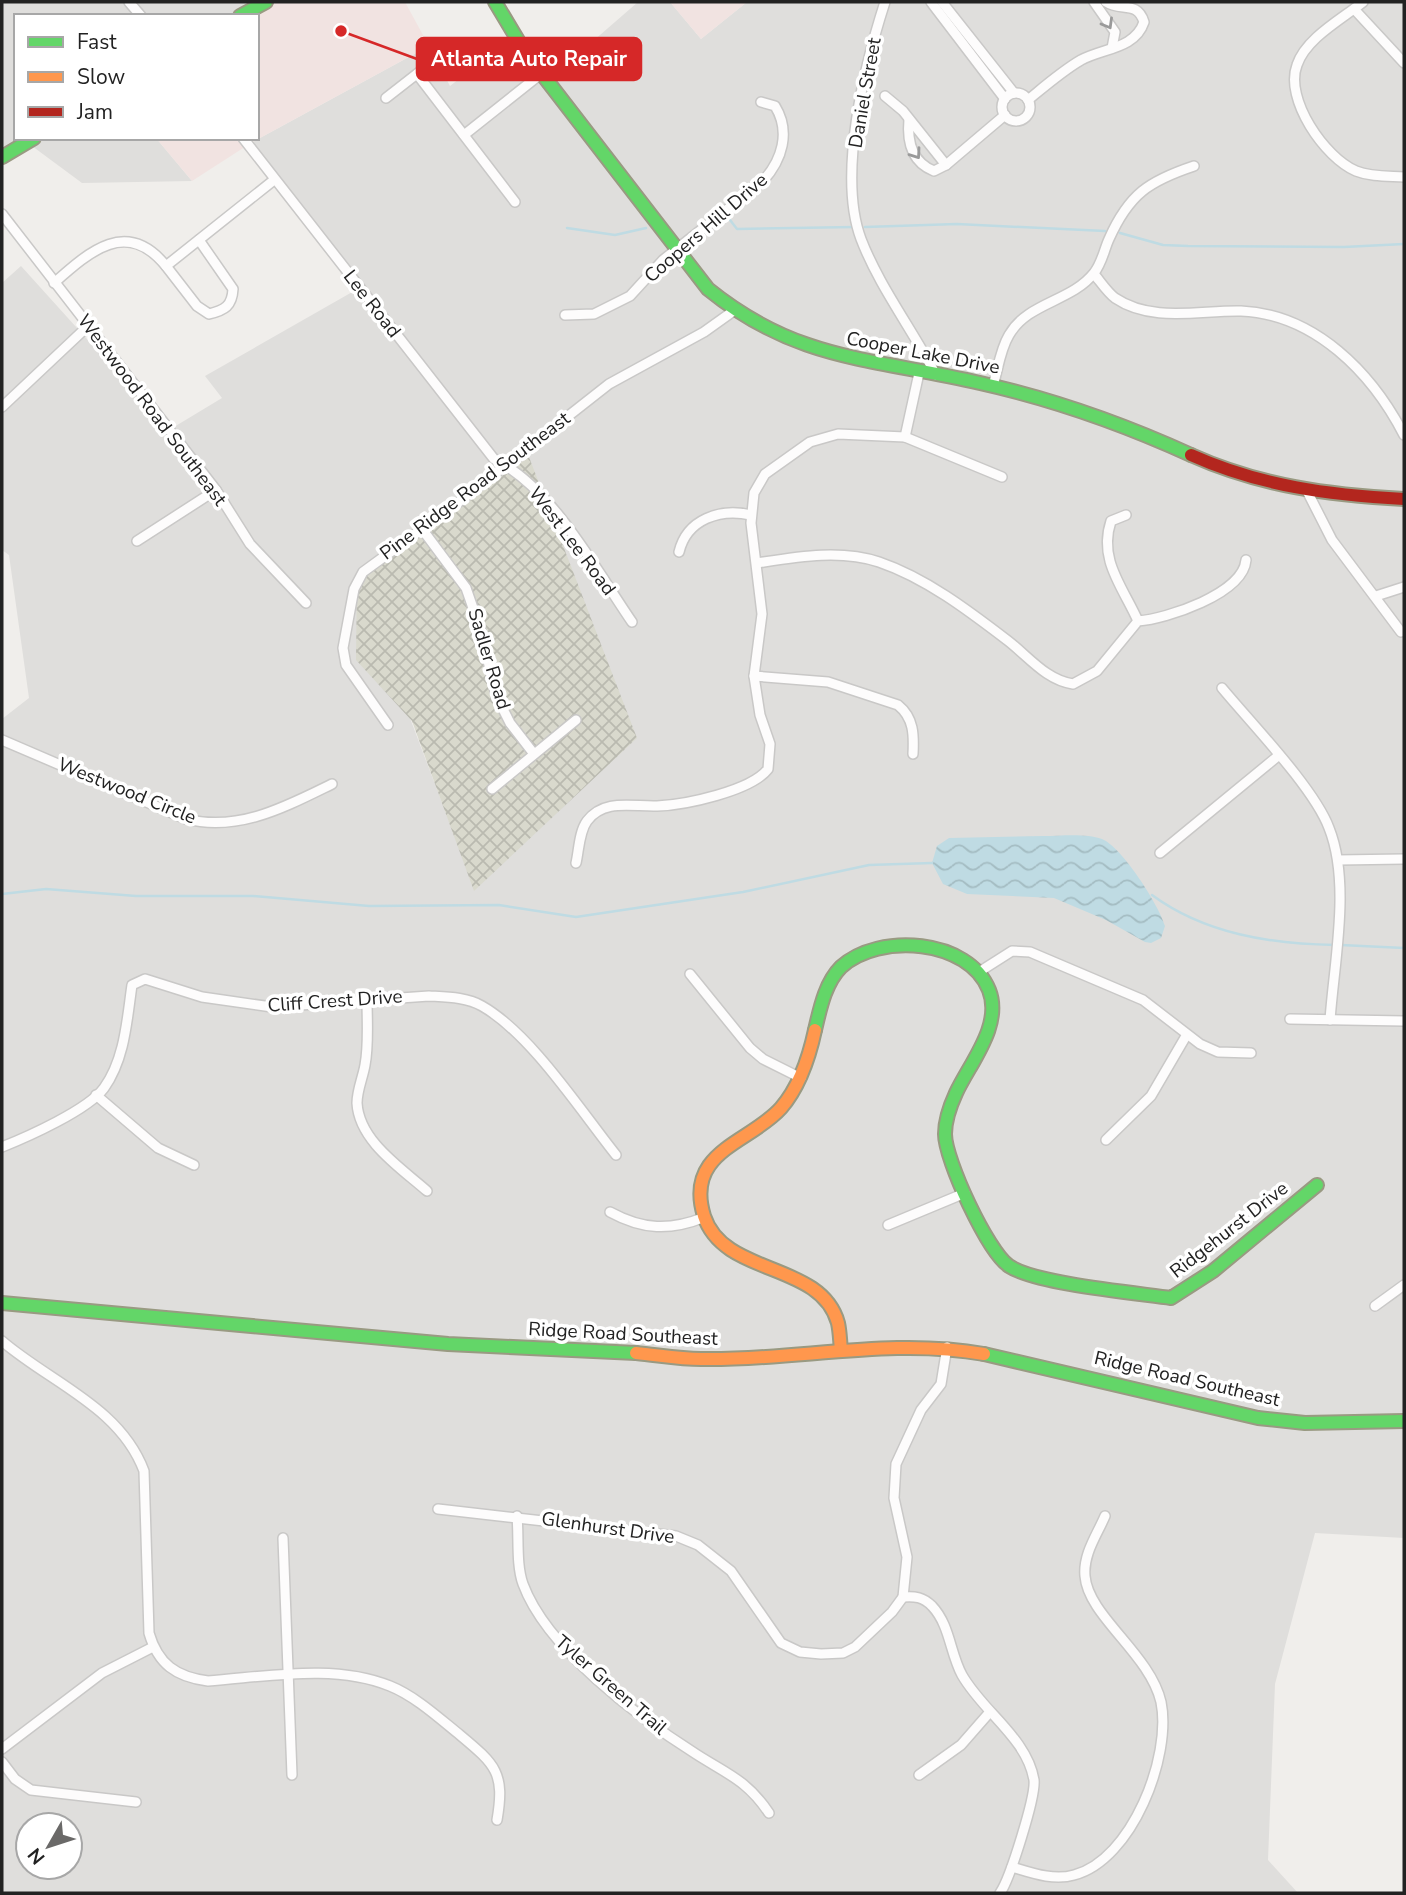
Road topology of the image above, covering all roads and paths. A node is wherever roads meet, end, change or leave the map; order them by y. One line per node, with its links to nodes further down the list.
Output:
1 (266, 2): 10 (street)
2 (495, 2): 14 (street, Cooper Lake Drive)
3 (885, 2): 44 (street, Daniel Street)
4 (931, 2): 19 (street)
5 (942, 2): 19 (street)
6 (1094, 2): 11 (street, one-way to 11)
7 (1106, 2): 11 (street)
8 (1363, 2): 9 (street)
9 (1354, 9): 13 (street); 17 (street)
10 (244, 14)
11 (1112, 48): 21 (street)
12 (436, 59): 15 (street)
13 (1404, 63)
14 (542, 73): 25 (street); 36 (street, Cooper Lake Drive)
15 (417, 74): 20 (street); 25 (street)
16 (1284, 76): 17 (street)
17 (1295, 76): 31 (street)
18 (885, 96): 24 (street)
19 (1009, 96): 21 (street); 23 (street)
20 (386, 98)
21 (1028, 100): 23 (street)
22 (761, 102): 36 (street, Coopers Hill Drive)
23 (1005, 115): 29 (street)
24 (909, 119): 29 (street); 29 (street, one-way to 29)
25 (464, 135): 33 (street)
26 (30, 140): 28 (street)
27 (244, 140): 32 (street, Lee Road)
28 (2, 157)
29 (946, 166)
30 (1194, 166): 38 (street)
31 (1404, 177)
32 (274, 180): 35 (street); 49 (street, Lee Road)
33 (515, 202)
34 (2, 214): 39 (street, Westwood Road Southeast)
35 (199, 240): 37 (street); 37 (street)
36 (676, 249): 40 (street, Cooper Lake Drive); 41 (street, Coopers Hill Drive)
37 (166, 266): 39 (street)
38 (1094, 274): 45 (street); 47 (street)
39 (54, 283): 42 (street, Westwood Road Southeast)
40 (732, 312): 43 (street, Cooper Lake Drive); 49 (street, Pine Ridge Road Southeast)
41 (565, 315)
42 (88, 326): 46 (street); 52 (street, Westwood Road Southeast)
43 (919, 373): 44 (street, Cooper Lake Drive); 48 (street)
44 (936, 375): 45 (street, Cooper Lake Drive)
45 (993, 386): 51 (street, Cooper Lake Drive)
46 (2, 407)
47 (1404, 435)
48 (905, 437): 50 (street); 54 (street)
49 (506, 464): 56 (street, Pine Ridge Road Southeast); 65 (street, West Lee Road)
50 (1002, 477)
51 (1306, 489): 53 (street, Cooper Lake Drive); 62 (street)
52 (216, 490): 57 (street); 63 (street, Westwood Road Southeast)
53 (1404, 499)
54 (751, 515): 58 (street); 60 (street)
55 (1126, 515): 64 (street)
56 (422, 529): 70 (street, Pine Ridge Road Southeast); 72 (street, Sadler Road)
57 (137, 541)
58 (680, 552)
59 (1246, 561): 64 (street)
60 (757, 563): 64 (street); 67 (street)
61 (1404, 587): 62 (street)
62 (1376, 596): 66 (street)
63 (306, 603)
64 (1138, 621)
65 (632, 622)
66 (1401, 632)
67 (754, 676): 73 (street); 80 (street)
68 (1222, 688): 74 (street)
69 (576, 720): 72 (street)
70 (388, 725)
71 (2, 740): 75 (street, Westwood Circle)
72 (534, 754): 76 (street)
73 (913, 754)
74 (1278, 756): 77 (street); 79 (street)
75 (332, 784)
76 (492, 789)
77 (1160, 853)
78 (1404, 859): 79 (street)
79 (1338, 860): 85 (street)
80 (576, 863)
81 (979, 972): 87 (street); 89 (street); 97 (street, Ridgehurst Drive)
82 (690, 974): 89 (street)
83 (367, 999): 90 (street, Cliff Crest Drive); 93 (street, Cliff Crest Drive); 96 (street)
84 (1290, 1019): 85 (street)
85 (1330, 1020): 86 (street)
86 (1404, 1021)
87 (1186, 1036): 88 (street); 91 (street)
88 (1251, 1053)
89 (801, 1077): 99 (street)
90 (96, 1096): 92 (street, Cliff Crest Drive); 94 (street)
91 (1106, 1140)
92 (2, 1147)
93 (616, 1155)
94 (194, 1165)
95 (1317, 1185): 97 (street, Ridgehurst Drive)
96 (427, 1191)
97 (965, 1193): 100 (street)
98 (610, 1212): 99 (street)
99 (705, 1217): 106 (street)
100 (888, 1225)
101 (1404, 1285): 103 (street)
102 (2, 1303): 106 (street, Ridge Road Southeast)
103 (1375, 1306)
104 (2, 1341): 113 (street)
105 (947, 1347): 106 (street, Ridge Road Southeast); 107 (street, Ridge Road Southeast); 112 (street)
106 (841, 1350)
107 (1404, 1422)
108 (438, 1509): 109 (street, Glenhurst Drive)
109 (517, 1516): 112 (street, Glenhurst Drive); 121 (street, Tyler Green Trail)
110 (1105, 1516): 123 (street)
111 (283, 1538): 114 (street)
112 (903, 1597): 115 (street)
113 (153, 1647): 114 (street); 116 (street)
114 (290, 1675): 118 (street); 122 (street)
115 (989, 1713): 119 (street); 123 (street)
116 (2, 1749)
117 (2, 1762): 120 (street)
118 (292, 1775)
119 (919, 1776)
120 (136, 1802)
121 (769, 1813)
122 (497, 1820)
123 (1012, 1867): 124 (street)
124 (1000, 1893)

